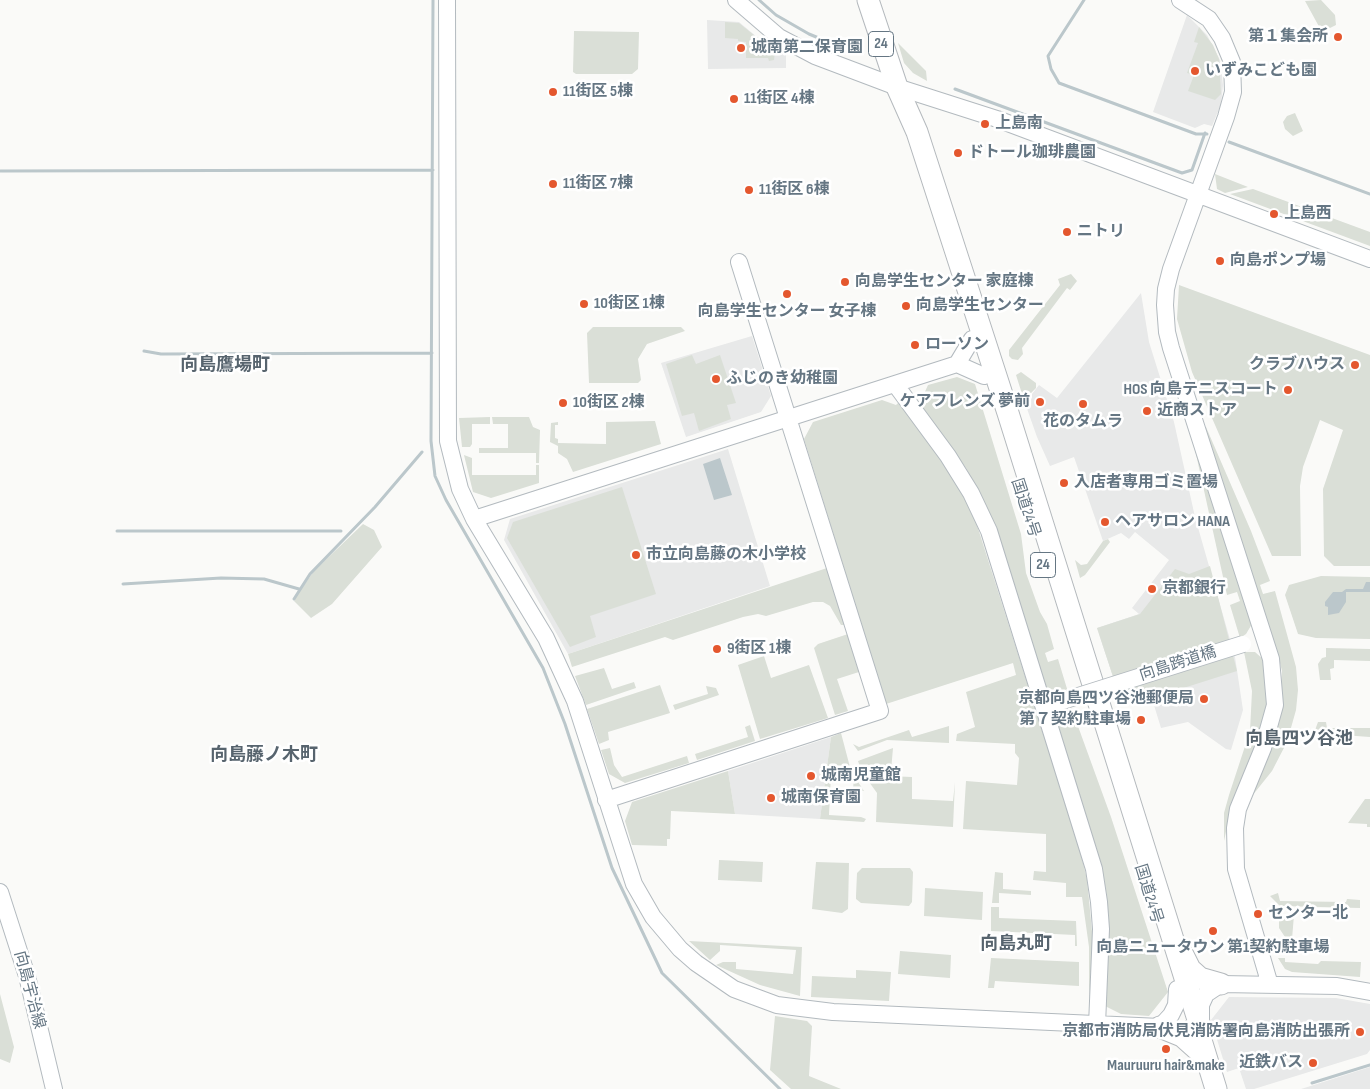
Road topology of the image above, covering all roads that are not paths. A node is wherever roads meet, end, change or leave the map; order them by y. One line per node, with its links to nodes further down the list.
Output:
1 (447, 0): 14 (street)
2 (736, 0): 5 (street)
3 (868, 0): 5 (highway, 国道24号 / 24)
4 (1180, 0): 6 (street)
5 (897, 87): 6 (street); 9 (highway, 国道24号 / 24); 18 (highway, 国道24号 / 24)
6 (1197, 195): 7 (street); 15 (street)
7 (1370, 259)
8 (739, 262): 13 (street)
9 (972, 339): 10 (street); 11 (highway, 国道24号 / 24)
10 (957, 364): 11 (street); 12 (street)
11 (984, 376): 22 (highway, 国道24号 / 24)
12 (895, 384): 13 (street); 16 (street)
13 (787, 417): 14 (street); 17 (street)
14 (474, 519): 17 (street)
15 (1266, 636): 16 (street, 向島跨道橋, bridge); 21 (street)
16 (1050, 705): 24 (street)
17 (606, 800): 24 (street)
18 (1155, 881): 20 (highway, 24); 26 (highway, 国道24号 / 24)
19 (0, 892): 27 (street, 向島宇治線)
20 (1221, 984): 21 (street); 26 (street)
21 (1270, 985): 23 (street)
22 (1178, 989): 25 (street); 26 (highway, 国道24号 / 24)
23 (1370, 992)
24 (1097, 1025): 25 (street)
25 (1160, 1027): 26 (highway, 24)
26 (1203, 1043): 28 (highway, 国道24号 / 24)
27 (54, 1089)
28 (1216, 1089)

